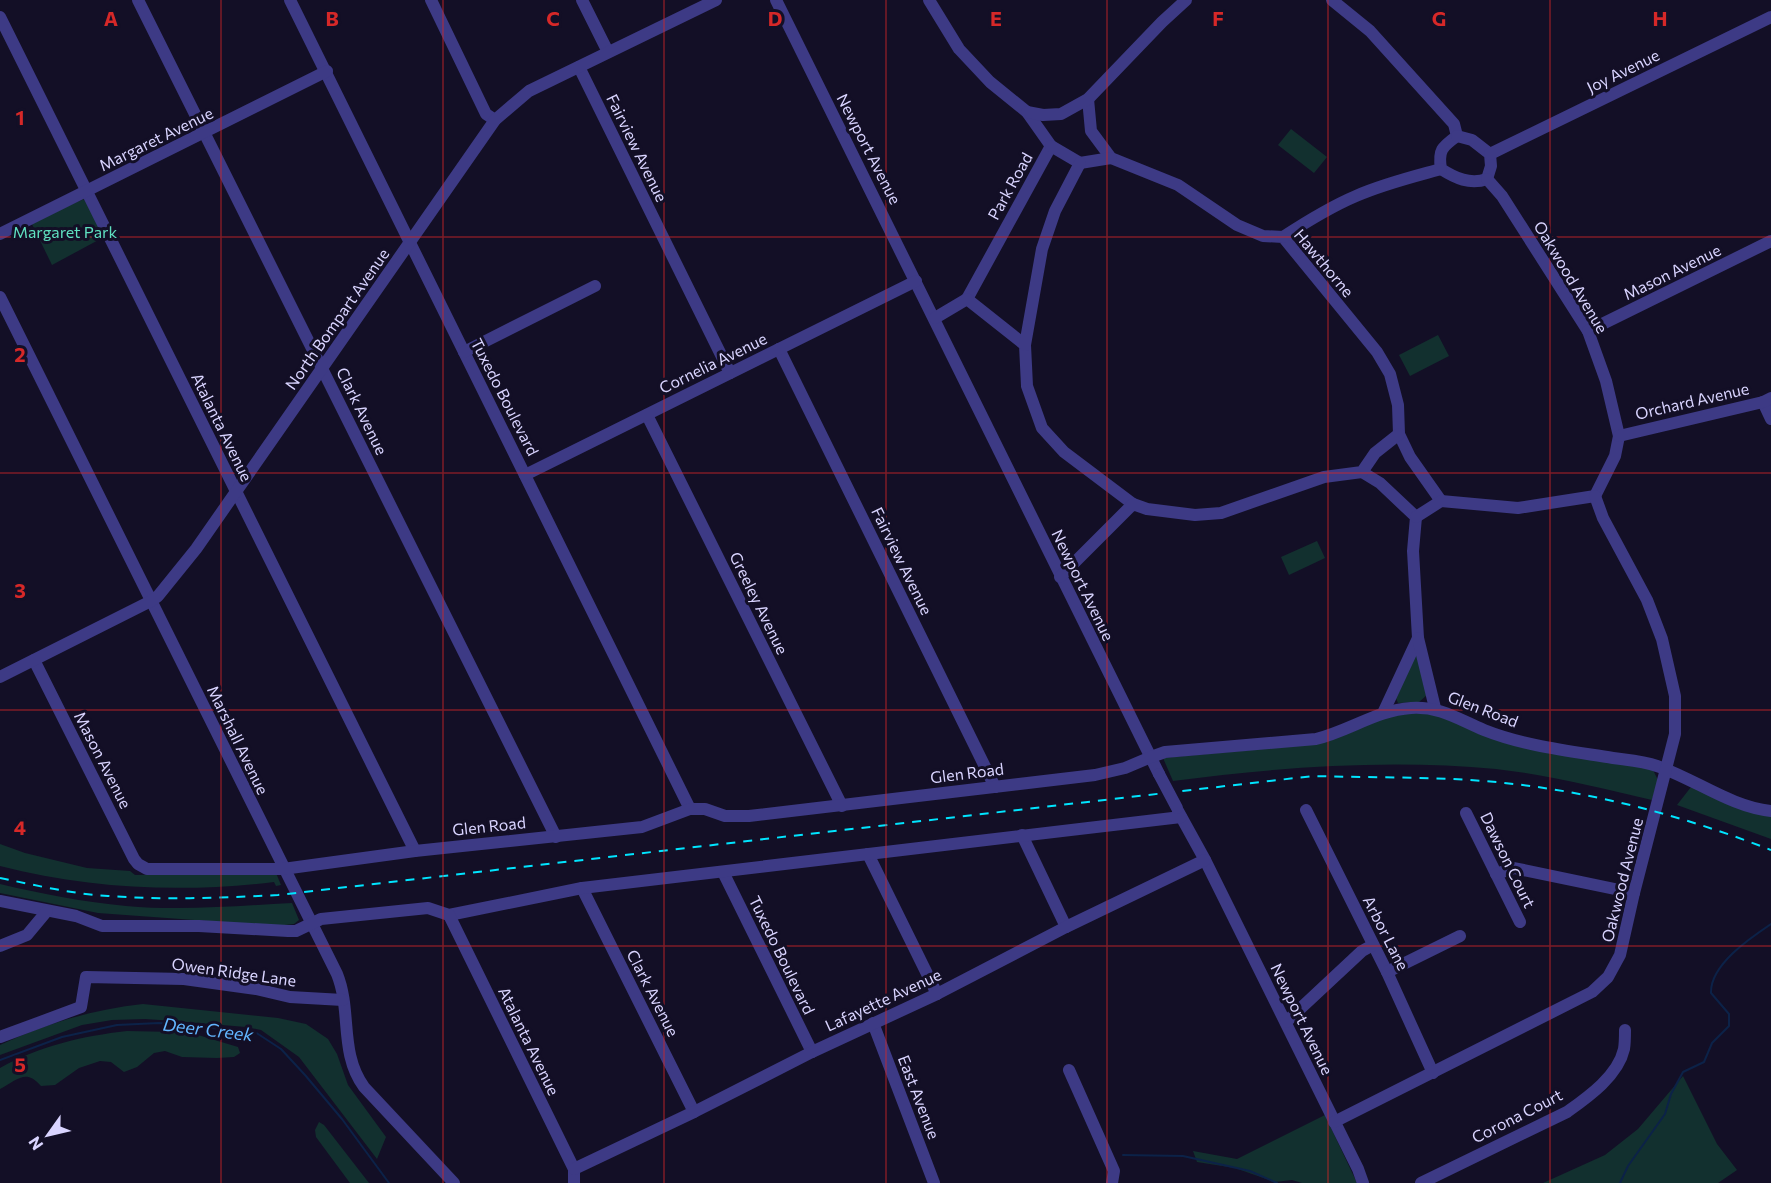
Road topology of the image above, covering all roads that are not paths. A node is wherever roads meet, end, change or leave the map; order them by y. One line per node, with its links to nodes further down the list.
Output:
1 (138, 0): 18 (street, Clark Avenue)
2 (290, 0): 14 (street, Tuxedo Boulevard)
3 (430, 0): 17 (street)
4 (582, 0): 12 (street)
5 (716, 0): 12 (street, North Bompart Avenue)
6 (776, 0): 31 (street, Newport Avenue)
7 (929, 0): 16 (street)
8 (1186, 0): 15 (street)
9 (1332, 0): 19 (street)
10 (0, 17): 26 (street, Atalanta Avenue)
11 (1771, 17): 21 (street, Joy Avenue)
12 (608, 52): 13 (street, North Bompart Avenue)
13 (579, 67): 17 (street, North Bompart Avenue); 41 (street, Fairview Avenue)
14 (327, 71): 18 (street, Margaret Avenue); 30 (street, Tuxedo Boulevard)
15 (1089, 99): 16 (street); 22 (street)
16 (1027, 112): 20 (street, Park Road)
17 (495, 120): 30 (street, North Bompart Avenue)
18 (205, 133): 26 (street, Margaret Avenue); 40 (street, Clark Avenue)
19 (1457, 135): 21 (street); 24 (street)
20 (1051, 146): 23 (street); 34 (street, Park Road)
21 (1490, 154): 25 (street)
22 (1111, 158): 23 (street); 28 (street, Hawthorne)
23 (1080, 163): 37 (street)
24 (1441, 169): 25 (street); 28 (street)
25 (1487, 179): 36 (street, Oakwood Avenue)
26 (87, 192): 27 (street, Margaret Avenue); 49 (street, Atalanta Avenue)
27 (0, 234)
28 (1282, 237): 45 (street, Hawthorne)
29 (1771, 242): 36 (street, Mason Avenue)
30 (410, 245): 39 (street, Tuxedo Boulevard); 40 (street, North Bompart Avenue)
31 (916, 281): 35 (street, Newport Avenue); 38 (street, Cornelia Avenue)
32 (595, 286): 39 (street)
33 (0, 297): 55 (street, Marshall Avenue)
34 (967, 299): 35 (street); 37 (street)
35 (935, 318): 54 (street, Newport Avenue)
36 (1588, 331): 46 (street, Oakwood Avenue)
37 (1025, 345): 52 (street)
38 (779, 349): 41 (street, Cornelia Avenue); 63 (street, Fairview Avenue)
39 (464, 352): 48 (street, Tuxedo Boulevard)
40 (322, 368): 49 (street, North Bompart Avenue); 71 (street, Clark Avenue)
41 (729, 373): 43 (street, Cornelia Avenue)
42 (1767, 400): 44 (street); 46 (street, Orchard Avenue)
43 (647, 415): 48 (street, Cornelia Avenue); 64 (street, Greeley Avenue)
44 (1771, 419)
45 (1399, 434): 47 (street); 51 (street, Hawthorne)
46 (1619, 436): 50 (street, Orchard Avenue)
47 (1362, 472): 52 (street); 53 (street)
48 (525, 475): 65 (street, Tuxedo Boulevard)
49 (236, 491): 55 (street, North Bompart Avenue); 72 (street, Atalanta Avenue)
50 (1595, 496): 51 (street); 62 (street, Oakwood Avenue)
51 (1441, 501): 53 (street)
52 (1133, 504): 54 (street)
53 (1416, 516): 56 (street)
54 (1060, 577): 61 (street, Newport Avenue)
55 (151, 601): 57 (street, North Bompart Avenue); 76 (street, Marshall Avenue)
56 (1418, 638): 59 (street); 60 (street)
57 (34, 660): 58 (street, North Bompart Avenue); 75 (street, Mason Avenue)
58 (0, 677)
59 (1435, 708): 60 (street, Glen Road); 62 (street, Glen Road)
60 (1384, 711): 61 (street, Glen Road)
61 (1151, 756): 63 (street, Glen Road); 68 (street, Newport Avenue, bridge)
62 (1666, 769): 67 (street, Glen Road); 80 (street, Oakwood Avenue)
63 (995, 787): 64 (street, Glen Road)
64 (842, 806): 65 (street, Glen Road)
65 (690, 809): 71 (street, Glen Road)
66 (1306, 810): 88 (street, Arbor Lane)
67 (1771, 812)
68 (1179, 813): 70 (street); 74 (street, Newport Avenue)
69 (1466, 813): 78 (street, Dawson Court)
70 (1022, 835): 73 (street); 86 (street)
71 (556, 837): 72 (street, Glen Road)
72 (415, 851): 76 (street, Glen Road)
73 (868, 854): 77 (street); 91 (street)
74 (1204, 860): 86 (street, Lafayette Avenue); 93 (street, Newport Avenue)
75 (147, 869): 76 (street, Glen Road)
76 (283, 869): 85 (street, Marshall Avenue)
77 (723, 872): 79 (street); 97 (street, Tuxedo Boulevard)
78 (1496, 873): 80 (street); 84 (street, Dawson Court)
79 (582, 888): 83 (street); 100 (street, Clark Avenue)
80 (1634, 893): 99 (street, Oakwood Avenue)
81 (0, 901): 82 (street)
82 (47, 911): 85 (street); 89 (street)
83 (448, 915): 85 (street); 102 (street, Atalanta Avenue)
84 (1520, 922)
85 (310, 923): 92 (street, Marshall Avenue)
86 (1066, 927): 91 (street, Lafayette Avenue)
87 (1460, 936): 90 (street)
88 (1373, 945): 90 (street, Arbor Lane); 93 (street)
89 (0, 946)
90 (1387, 972): 99 (street, Arbor Lane)
91 (937, 994): 94 (street, Lafayette Avenue)
92 (343, 1000): 96 (street, Owen Ridge Lane); 103 (street, Marshall Avenue)
93 (1286, 1022): 101 (street, Newport Avenue)
94 (873, 1023): 97 (street, Lafayette Avenue); 105 (street, East Avenue)
95 (1625, 1030): 108 (street, Corona Court)
96 (0, 1036)
97 (812, 1052): 100 (street, Lafayette Avenue)
98 (1069, 1070): 106 (street)
99 (1433, 1072): 101 (street, Oakwood Avenue)
100 (694, 1112): 102 (street, Lafayette Avenue)
101 (1334, 1122): 107 (street, Newport Avenue)
102 (574, 1168): 104 (street, Atalanta Avenue)
103 (454, 1183)
104 (574, 1183)
105 (934, 1183)
106 (1112, 1183)
107 (1363, 1183)
108 (1421, 1183)

